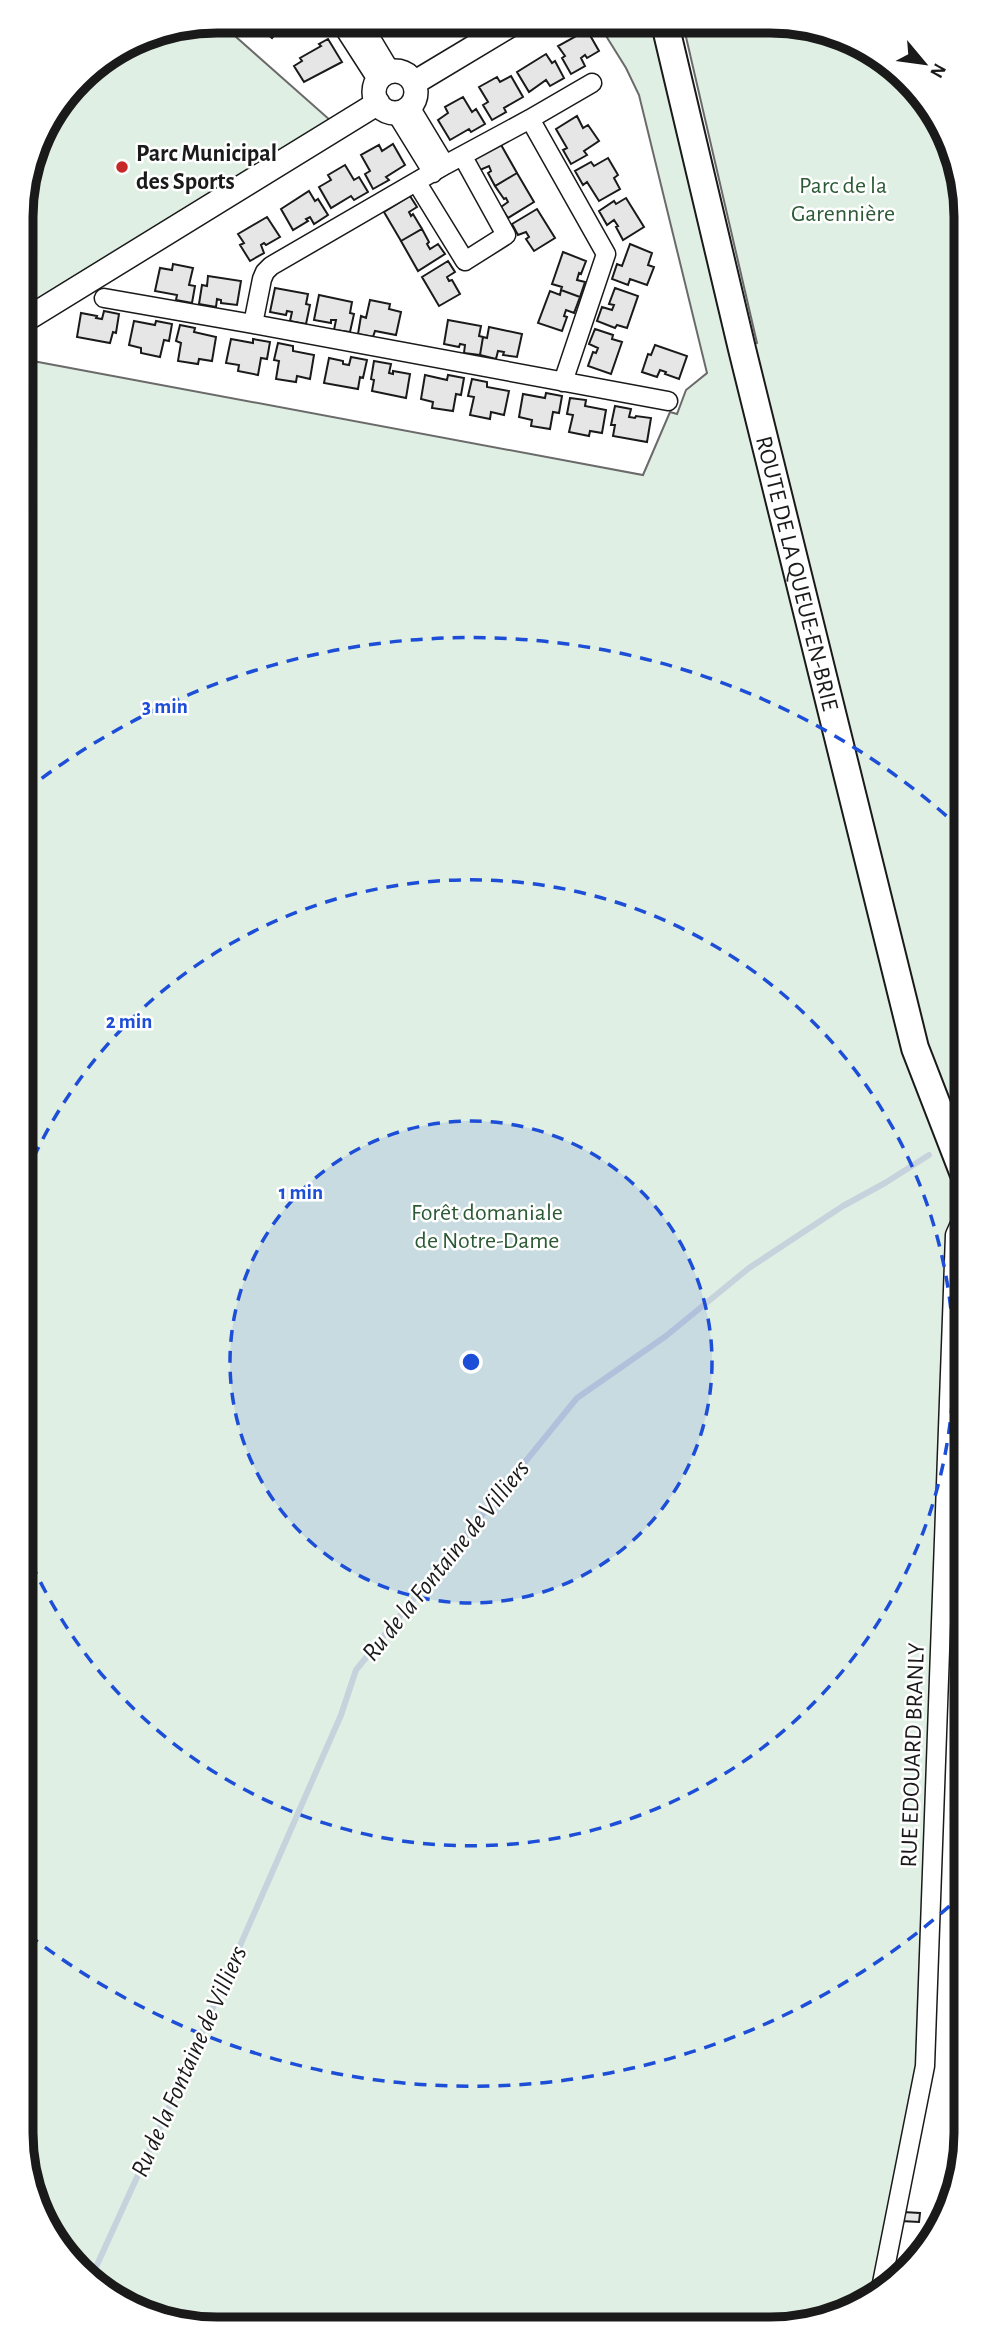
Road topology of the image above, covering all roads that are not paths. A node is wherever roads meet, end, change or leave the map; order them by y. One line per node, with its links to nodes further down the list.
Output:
1 (348, 33): 6 (street)
2 (365, 33): 6 (street)
3 (497, 33): 6 (street)
4 (667, 33): 15 (main road, ROUTE DE LA QUEUE-EN-BRIE)
5 (592, 83): 7 (street)
6 (390, 95): 9 (street); 11 (street)
7 (530, 119): 8 (street); 13 (street)
8 (463, 157): 9 (street); 9 (street)
9 (432, 174): 12 (street)
10 (104, 298): 12 (street)
11 (34, 315)
12 (253, 324): 13 (street)
13 (563, 382): 14 (street)
14 (668, 401)
15 (954, 1149)
16 (953, 1279): 17 (street, RUE EDOUARD BRANLY)
17 (883, 2278)

